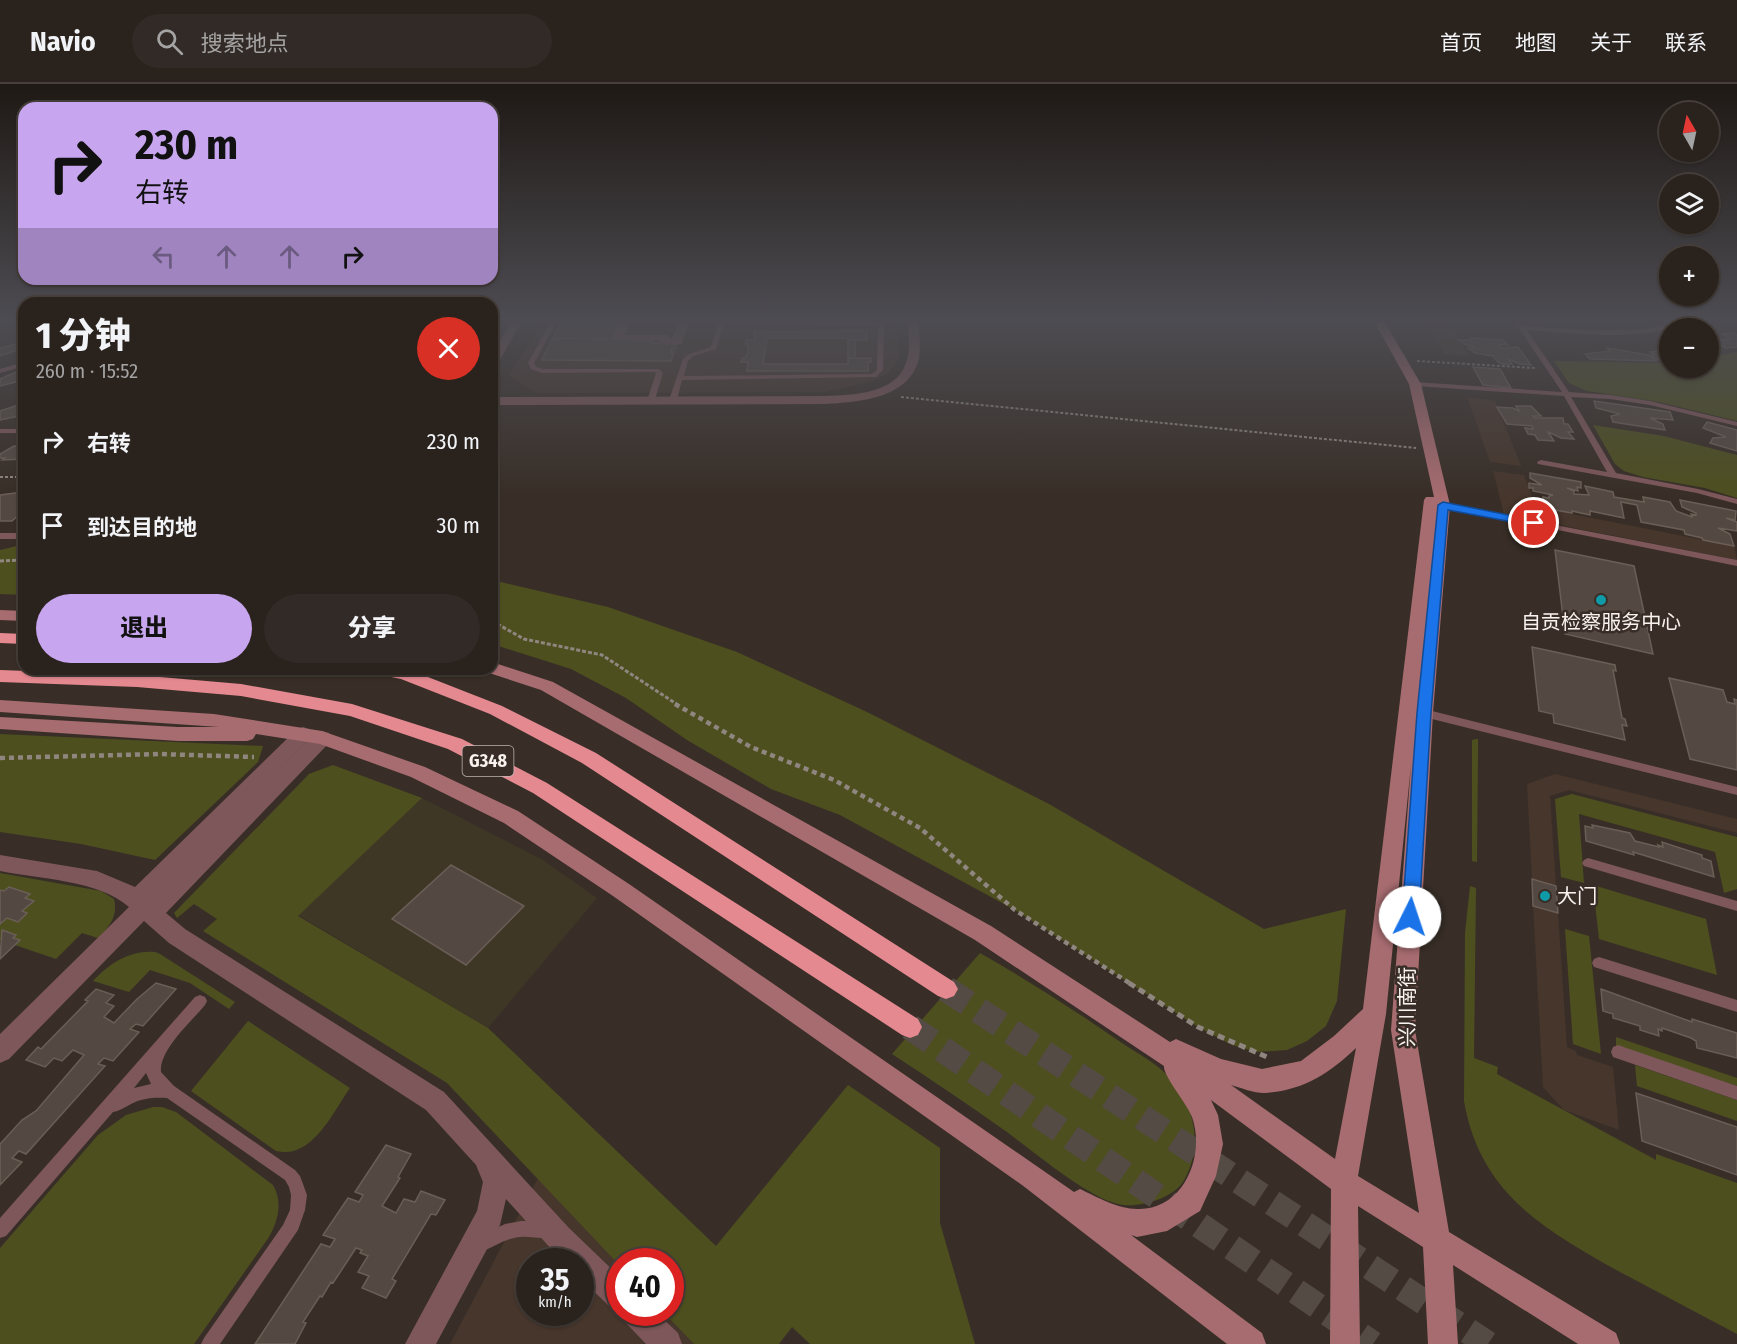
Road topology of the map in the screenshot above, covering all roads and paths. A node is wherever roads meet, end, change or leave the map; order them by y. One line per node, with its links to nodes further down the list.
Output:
1 (658, 380): 12 (lane)
2 (679, 380): 10 (lane)
3 (901, 380): 8 (street)
4 (1400, 380): 16 (street, 兴川南街)
5 (1413, 380): 7 (street, 兴川南街)
6 (1558, 380): 9 (lane)
7 (1415, 384): 9 (lane); 22 (street, 兴川南街)
8 (873, 394): 10 (street); 16 (path)
9 (1567, 395): 13 (lane); 18 (lane)
10 (673, 400): 12 (street)
11 (498, 401): 12 (street)
12 (651, 401)
13 (1737, 424)
14 (0, 431): 15 (lane)
15 (18, 431)
16 (1420, 448): 52 (street, 兴川南街)
17 (1540, 462): 18 (lane)
18 (1613, 475): 21 (lane)
19 (0, 477): 20 (path)
20 (18, 477)
21 (1737, 502)
22 (1443, 505): 27 (lane); 37 (street, 兴川南街)
23 (0, 536): 24 (lane)
24 (18, 536)
25 (18, 560): 26 (path)
26 (0, 561)
27 (1737, 563)
28 (0, 615): 29 (street)
29 (18, 616)
30 (498, 624): 58 (path)
31 (0, 638): 32 (highway)
32 (18, 639)
33 (498, 670): 54 (street)
34 (404, 675): 49 (highway, G348)
35 (0, 676): 53 (highway, G348)
36 (0, 706): 39 (street)
37 (1424, 713): 42 (lane); 67 (street, 兴川南街)
38 (0, 723): 39 (street)
39 (312, 736): 41 (street); 46 (street); 63 (street)
40 (0, 758): 41 (path)
41 (277, 759): 46 (street)
42 (1737, 791)
43 (0, 863): 46 (street)
44 (1588, 863): 45 (lane)
45 (1737, 906): 47 (lane)
46 (144, 907): 56 (street); 62 (street)
47 (1737, 916)
48 (1599, 963): 51 (lane)
49 (946, 989)
50 (200, 1001): 55 (lane)
51 (1737, 1006)
52 (1374, 1014): 58 (street); 64 (street, 兴川南街)
53 (910, 1027)
54 (1143, 1036): 58 (street); 63 (street); 64 (street)
55 (162, 1047): 59 (lane); 61 (lane)
56 (0, 1051)
57 (1618, 1052): 60 (lane)
58 (1307, 1072)
59 (169, 1091): 61 (lane); 71 (lane)
60 (1737, 1093)
61 (101, 1116): 65 (lane)
62 (486, 1156): 66 (street); 68 (street)
63 (1031, 1176): 74 (street)
64 (1344, 1182): 67 (street); 75 (street, 兴川南街)
65 (0, 1230)
66 (559, 1238): 68 (lane); 69 (street)
67 (1437, 1240): 76 (street, 兴川南街); 77 (street)
68 (469, 1255): 72 (street)
69 (606, 1283)
70 (649, 1326): 73 (street)
71 (210, 1344)
72 (420, 1344)
73 (667, 1344)
74 (1251, 1344)
75 (1345, 1344)
76 (1443, 1344)
77 (1605, 1344)

